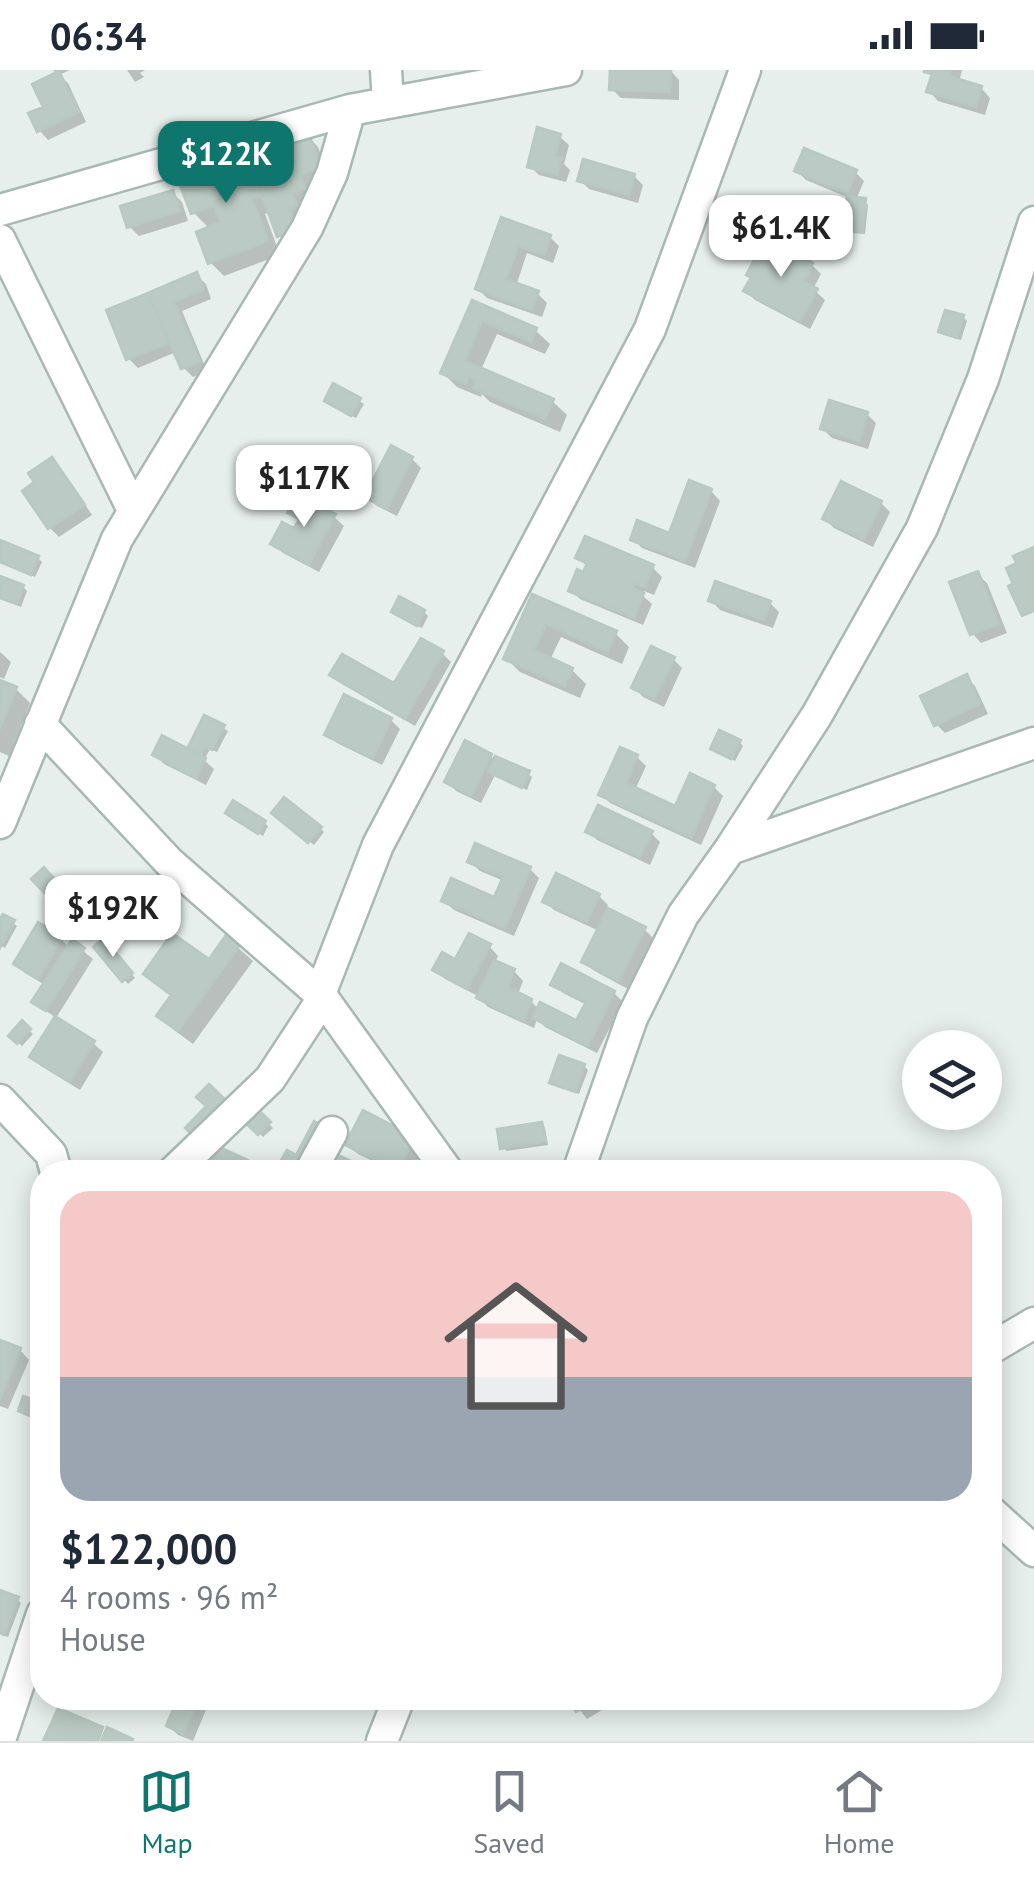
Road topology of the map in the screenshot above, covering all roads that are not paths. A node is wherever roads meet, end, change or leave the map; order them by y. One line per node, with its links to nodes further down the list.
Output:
1 (386, 70): 4 (street)
2 (566, 70): 4 (street)
3 (745, 70): 15 (street)
4 (388, 102): 5 (street)
5 (350, 110): 6 (street); 10 (street)
6 (0, 210)
7 (1034, 222): 14 (street)
8 (2, 245): 9 (street); 10 (street)
9 (0, 287)
10 (133, 510): 11 (street)
11 (40, 724): 13 (street); 15 (street)
12 (1034, 743): 14 (street)
13 (0, 823)
14 (730, 850): 22 (street)
15 (322, 996): 19 (street); 21 (street)
16 (0, 1100): 18 (street)
17 (332, 1132): 20 (street)
18 (52, 1160)
19 (186, 1160)
20 (317, 1160)
21 (439, 1160)
22 (582, 1160)
23 (1034, 1323): 24 (street)
24 (1002, 1342)
25 (1002, 1523): 26 (street)
26 (1034, 1551)
27 (30, 1650): 29 (street)
28 (395, 1710): 30 (street)
29 (0, 1740)
30 (382, 1741)

